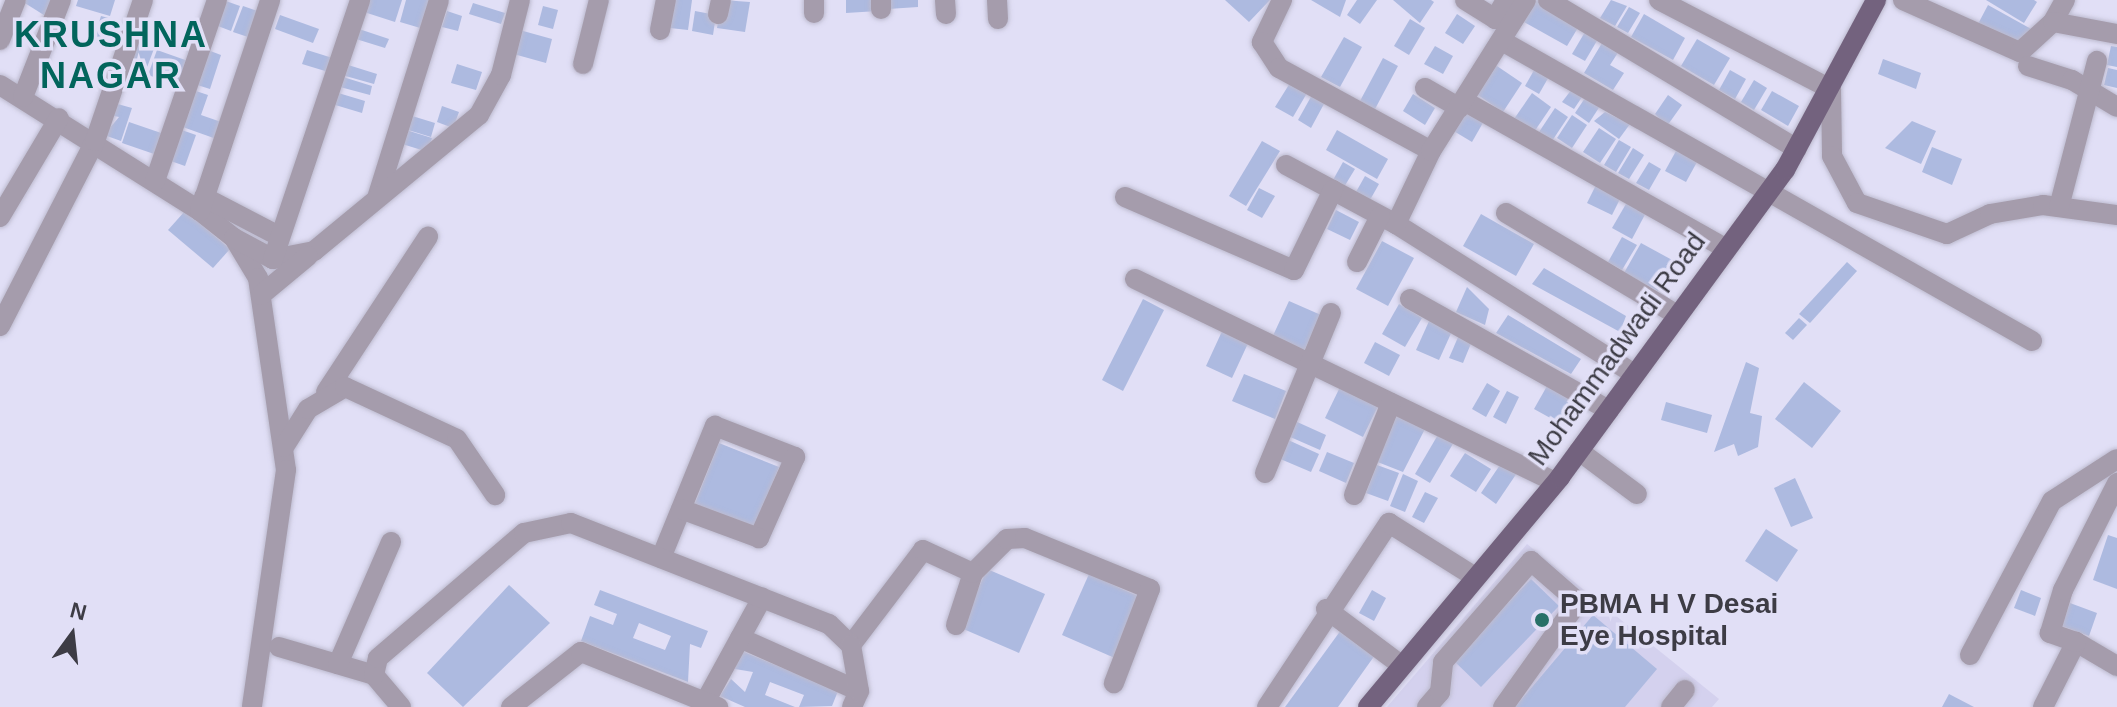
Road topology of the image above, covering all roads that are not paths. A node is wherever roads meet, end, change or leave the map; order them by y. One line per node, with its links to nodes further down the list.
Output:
1 (16, 0): 23 (street)
2 (61, 0): 30 (street)
3 (143, 0): 35 (street)
4 (217, 0): 39 (street)
5 (270, 0): 44 (street)
6 (360, 0): 55 (street)
7 (439, 0): 43 (street)
8 (520, 0): 43 (street)
9 (599, 0): 26 (street)
10 (666, 0): 21 (street)
11 (1282, 0): 37 (street)
12 (1465, 0): 13 (street)
13 (1506, 0)
14 (1526, 0): 24 (street)
15 (1548, 0): 36 (street)
16 (1659, 0): 29 (street)
17 (1876, 0): 29 (main road, Mohammadwadi Road)
18 (1903, 0): 20 (street)
19 (2065, 0): 20 (street)
20 (2053, 22): 22 (street)
21 (660, 30)
22 (2117, 34)
23 (0, 40)
24 (1502, 41): 32 (street); 41 (street)
25 (2097, 61): 31 (street)
26 (583, 64)
27 (2028, 66): 31 (street)
28 (1425, 88): 32 (street)
29 (1831, 89): 36 (main road, Mohammadwadi Road); 45 (street)
30 (7, 92): 34 (street)
31 (2089, 92): 33 (street); 45 (street)
32 (1462, 104): 37 (street); 53 (street)
33 (2117, 107)
34 (59, 118): 35 (street); 48 (street)
35 (95, 141): 39 (street); 62 (street)
36 (1797, 149): 41 (main road, Mohammadwadi Road)
37 (1431, 151): 49 (street)
38 (1286, 165): 40 (street)
39 (155, 181): 44 (street)
40 (1333, 190): 42 (street); 49 (street)
41 (1766, 195): 53 (main road, Mohammadwadi Road); 63 (street)
42 (1125, 197)
43 (377, 198): 54 (street)
44 (202, 204): 50 (street); 52 (street)
45 (2059, 207): 47 (street)
46 (1506, 213): 61 (street)
47 (2117, 215)
48 (0, 217)
49 (1388, 220): 56 (street); 65 (street)
50 (271, 232)
51 (428, 237): 66 (street)
52 (234, 238): 55 (street); 58 (street)
53 (1725, 248): 61 (main road, Mohammadwadi Road)
54 (314, 251): 55 (street); 58 (street)
55 (273, 259)
56 (1357, 262)
57 (1135, 279): 64 (street)
58 (261, 295): 69 (street)
59 (1410, 299): 68 (street)
60 (1331, 313): 64 (street)
61 (1677, 315): 65 (main road, Mohammadwadi Road)
62 (0, 326)
63 (2032, 341)
64 (1310, 364): 67 (street); 72 (street)
65 (1634, 374): 68 (main road, Mohammadwadi Road)
66 (326, 392): 69 (street); 76 (street)
67 (1391, 403): 73 (street); 77 (street)
68 (1609, 410): 70 (main road, Mohammadwadi Road)
69 (284, 447): 103 (street)
70 (1579, 451): 73 (main road, Mohammadwadi Road); 75 (street)
71 (2117, 459): 92 (street)
72 (1265, 473)
73 (1555, 482): 79 (main road, Mohammadwadi Road)
74 (2117, 483): 89 (street)
75 (1637, 494)
76 (495, 495)
77 (1354, 495)
78 (681, 509): 78 (street); 81 (street)
79 (1505, 541): 82 (street); 84 (main road, Mohammadwadi Road)
80 (391, 542): 93 (street)
81 (661, 558): 85 (street); 96 (street)
82 (1531, 561): 107 (street); 108 (street)
83 (969, 571): 87 (street); 90 (street); 97 (street)
84 (1475, 577): 86 (street); 94 (main road, Mohammadwadi Road)
85 (762, 598): 88 (street); 90 (street)
86 (1326, 609): 94 (street); 106 (street)
87 (956, 625)
88 (740, 638): 100 (street); 101 (street)
89 (2076, 642): 95 (street); 110 (street)
90 (851, 645): 100 (street)
91 (279, 647): 93 (street)
92 (1970, 655)
93 (338, 664): 96 (street)
94 (1401, 665): 102 (main road, Mohammadwadi Road)
95 (2117, 666)
96 (374, 675): 104 (street)
97 (1114, 683)
98 (1685, 690): 109 (street)
99 (669, 699): 101 (street); 105 (street)
100 (856, 699)
101 (712, 704)
102 (1377, 704)
103 (252, 707)
104 (401, 707)
105 (511, 707)
106 (1268, 707)
107 (1427, 707)
108 (1503, 707)
109 (1671, 707)
110 (2043, 707)

